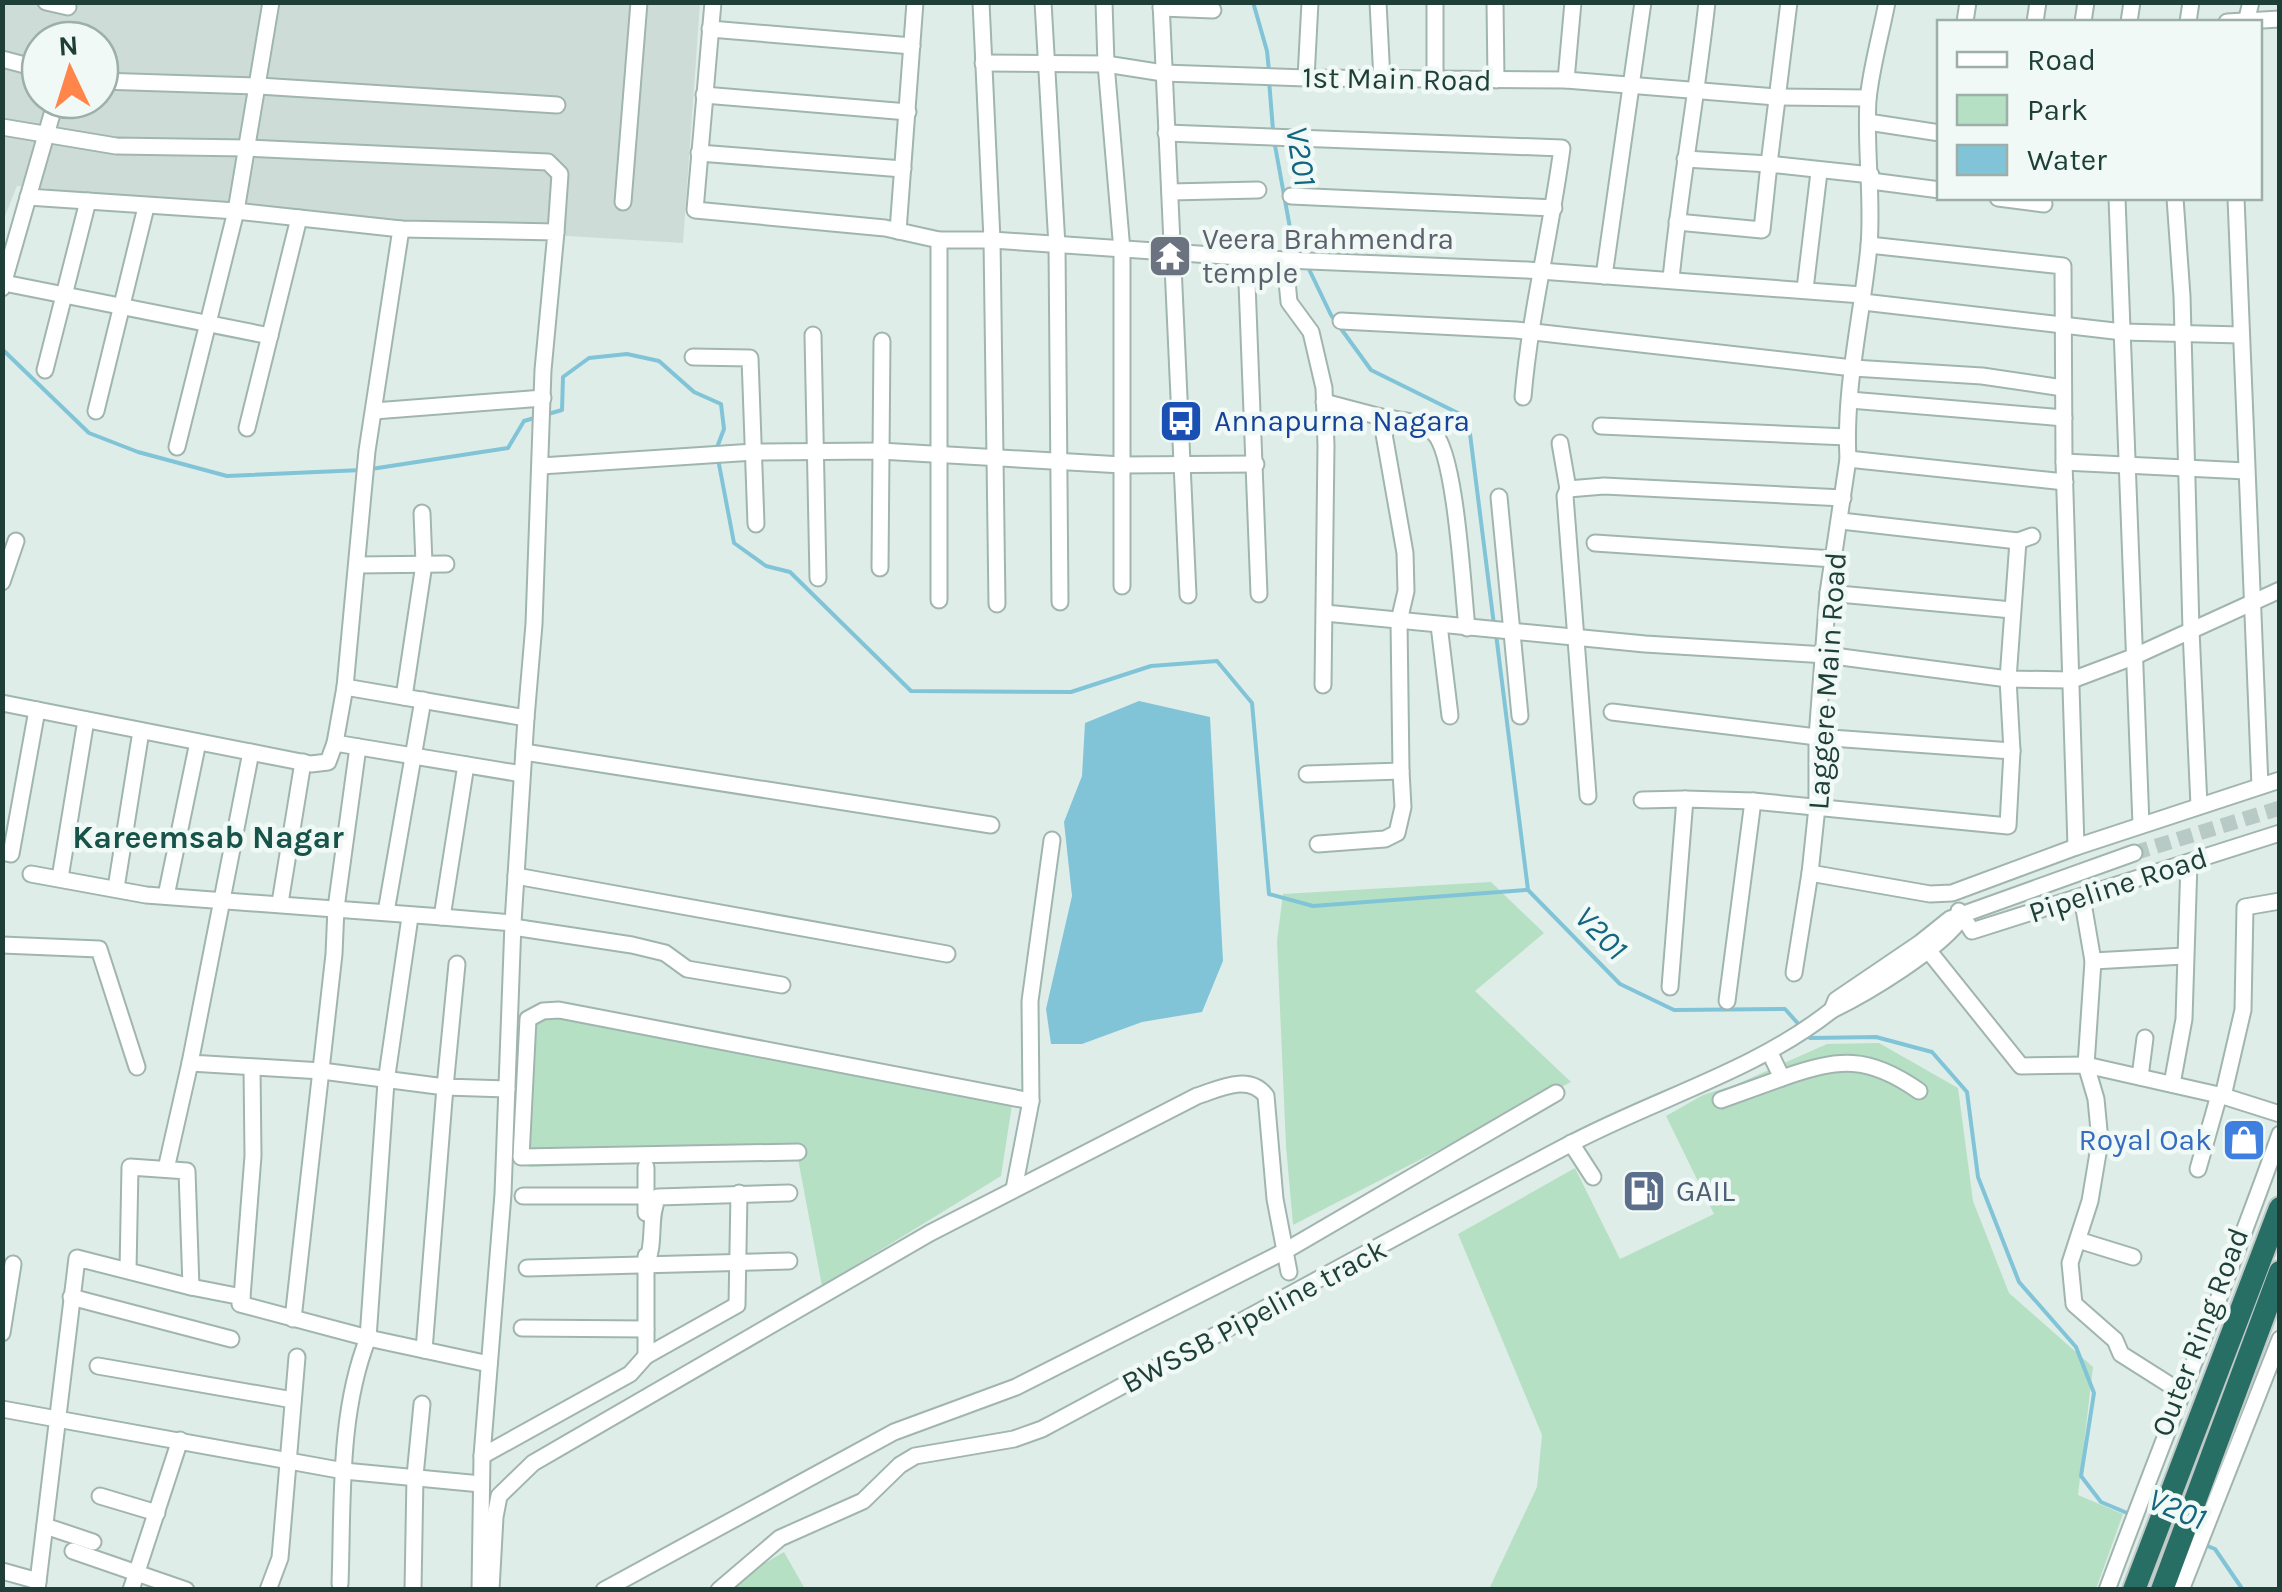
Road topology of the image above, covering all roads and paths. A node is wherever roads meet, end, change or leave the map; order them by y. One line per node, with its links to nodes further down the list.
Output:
1 (46, 2): 19 (street)
2 (272, 2): 34 (street)
3 (639, 2): 64 (street)
4 (713, 2): 21 (street)
5 (915, 2): 22 (street)
6 (981, 2): 23 (street)
7 (1043, 2): 24 (street)
8 (1104, 2): 25 (street)
9 (1310, 2): 27 (street)
10 (1378, 2): 28 (street)
11 (1434, 2): 29 (street)
12 (1495, 2): 30 (street)
13 (1572, 2): 31 (street)
14 (1644, 2): 33 (street)
15 (1707, 2): 35 (street)
16 (1789, 2): 37 (street)
17 (1887, 2): 38 (street, Laggere Main Road)
18 (1162, 5): 20 (street); 26 (street)
19 (68, 7)
20 (1214, 10)
21 (710, 29): 22 (street); 36 (street)
22 (912, 46): 40 (street)
23 (984, 62): 24 (street, 1st Main Road); 75 (street)
24 (1046, 62): 25 (street, 1st Main Road); 77 (street)
25 (1106, 64): 26 (street, 1st Main Road); 78 (street)
26 (1163, 72): 27 (street, 1st Main Road); 44 (street)
27 (1306, 78): 28 (street, 1st Main Road)
28 (1382, 80): 29 (street, 1st Main Road)
29 (1436, 80): 30 (street, 1st Main Road)
30 (1496, 80): 31 (street, 1st Main Road)
31 (1566, 80): 33 (street, 1st Main Road)
32 (120, 82): 34 (street)
33 (1632, 83): 35 (street, 1st Main Road); 83 (street)
34 (258, 86): 39 (street); 47 (street)
35 (1698, 91): 37 (street, 1st Main Road); 49 (street)
36 (704, 95): 40 (street); 48 (street)
37 (1776, 96): 38 (street, 1st Main Road); 50 (street)
38 (1868, 98): 42 (street, Laggere Main Road)
39 (557, 105)
40 (908, 112): 51 (street)
41 (50, 120): 46 (street)
42 (1868, 122): 45 (street); 53 (street, Laggere Main Road)
43 (2, 127): 46 (street)
44 (1166, 133): 56 (street); 67 (street)
45 (1937, 133)
46 (46, 136): 47 (street); 58 (street)
47 (246, 148): 68 (street); 73 (street)
48 (699, 153): 51 (street); 72 (street)
49 (1685, 159): 50 (street); 70 (street)
50 (1769, 164): 52 (street); 70 (street)
51 (903, 170): 72 (street)
52 (1818, 172): 53 (street); 86 (street)
53 (1871, 178): 54 (street); 76 (street, Laggere Main Road)
54 (1937, 189)
55 (1258, 190): 56 (street)
56 (1170, 192): 79 (street)
57 (1291, 196): 67 (street)
58 (28, 197): 63 (street); 85 (street)
59 (2013, 200): 65 (street)
60 (2117, 200): 94 (street)
61 (2175, 200): 95 (street)
62 (2236, 200): 97 (street)
63 (88, 201): 66 (street); 87 (street)
64 (624, 202)
65 (2044, 204)
66 (146, 207): 68 (street); 89 (street)
67 (1554, 208): 82 (street)
68 (236, 211): 69 (street); 91 (street)
69 (299, 218): 71 (street); 98 (street)
70 (1677, 222): 84 (street)
71 (401, 229): 73 (street); 108 (street)
72 (898, 231): 74 (street)
73 (556, 232): 109 (street)
74 (939, 240): 75 (street); 120 (street)
75 (992, 240): 77 (street); 121 (street)
76 (1869, 245): 88 (street, Laggere Main Road); 92 (street)
77 (1058, 246): 78 (street); 122 (street)
78 (1122, 250): 79 (street); 125 (street)
79 (1173, 253): 80 (street); 126 (street)
80 (1246, 257): 81 (street); 127 (street)
81 (1299, 261): 82 (street); 106 (street)
82 (1543, 272): 83 (street); 93 (street)
83 (1604, 276): 84 (street)
84 (1671, 279): 86 (street)
85 (3, 285): 87 (street)
86 (1805, 290): 88 (street)
87 (64, 295): 89 (street); 102 (street)
88 (1863, 299): 92 (street); 101 (street, Laggere Main Road)
89 (122, 306): 91 (street); 107 (street)
90 (1341, 321): 93 (street)
91 (206, 323): 98 (street); 116 (street)
92 (2063, 326): 94 (street); 103 (street)
93 (1529, 331): 101 (street); 104 (street)
94 (2123, 332): 95 (street); 129 (street)
95 (2183, 334): 97 (street); 130 (street)
96 (813, 335): 119 (street)
97 (2240, 335): 131 (street)
98 (270, 336): 113 (street)
99 (882, 341): 117 (street)
100 (693, 358): 118 (street)
101 (1853, 368): 103 (street); 105 (street, Laggere Main Road)
102 (45, 370)
103 (2063, 388): 111 (street)
104 (1523, 397)
105 (1850, 400): 111 (street); 114 (street, Laggere Main Road)
106 (1324, 402): 110 (street); 158 (street)
107 (96, 410)
108 (374, 410): 109 (street); 144 (street)
109 (542, 410): 128 (street)
110 (1381, 417): 159 (street); 161 (street)
111 (2064, 418): 124 (street)
112 (1601, 426): 114 (street)
113 (248, 428)
114 (1847, 437): 123 (street, Laggere Main Road)
115 (1560, 443): 133 (street)
116 (177, 447)
117 (880, 451): 119 (street); 120 (street); 145 (street)
118 (754, 452): 119 (street); 128 (street); 138 (street)
119 (816, 452): 146 (street)
120 (939, 454): 121 (street); 153 (street)
121 (996, 456): 122 (street); 155 (street)
122 (1060, 460): 125 (street); 154 (street)
123 (1848, 460): 132 (street); 135 (street, Laggere Main Road)
124 (2064, 462): 129 (street); 132 (street)
125 (1122, 464): 126 (street); 148 (street)
126 (1183, 464): 127 (street); 152 (street)
127 (1256, 464): 151 (street)
128 (540, 466): 178 (street)
129 (2126, 466): 130 (street); 166 (street)
130 (2186, 466): 131 (street); 162 (street)
131 (2246, 472): 156 (street)
132 (2065, 482): 168 (street)
133 (1568, 489): 135 (street); 164 (street)
134 (1499, 497): 163 (street)
135 (1843, 498): 137 (street, Laggere Main Road)
136 (422, 513): 142 (street)
137 (1841, 521): 141 (street, Laggere Main Road); 157 (street)
138 (756, 524)
139 (16, 541): 147 (street)
140 (1595, 542): 141 (street)
141 (1834, 559): 150 (street, Laggere Main Road)
142 (424, 564): 143 (street); 144 (street); 171 (street)
143 (446, 564)
144 (356, 565): 170 (street)
145 (880, 568)
146 (818, 578)
147 (2, 582)
148 (1122, 586)
149 (2280, 590): 156 (street)
150 (1828, 593): 157 (street); 165 (street, Laggere Main Road)
151 (1259, 594)
152 (1188, 595)
153 (939, 600)
154 (1060, 602)
155 (997, 604)
156 (2252, 604): 162 (street); 195 (street)
157 (2012, 610): 167 (street)
158 (1325, 613): 159 (street); 169 (street)
159 (1399, 621): 160 (street); 191 (street)
160 (1439, 625): 161 (street); 176 (street)
161 (1466, 628): 163 (street)
162 (2191, 630): 166 (street); 200 (street)
163 (1511, 632): 164 (street); 177 (street)
164 (1574, 638): 165 (street); 196 (street)
165 (1826, 655): 167 (street); 181 (street, Laggere Main Road)
166 (2133, 657): 168 (street); 203 (street)
167 (2008, 679): 168 (street); 185 (street)
168 (2072, 680): 207 (street)
169 (1322, 685)
170 (345, 687): 171 (street); 183 (street)
171 (404, 697): 172 (street)
172 (423, 700): 178 (street); 188 (street)
173 (2, 703): 174 (street)
174 (37, 710): 179 (street); 208 (street)
175 (1612, 712): 181 (street)
176 (1450, 716)
177 (1520, 716)
178 (526, 718): 187 (street)
179 (86, 720): 180 (street); 214 (street)
180 (141, 731): 182 (street); 215 (street)
181 (1817, 737): 185 (street); 201 (street, Laggere Main Road)
182 (198, 742): 186 (street); 217 (street)
183 (335, 743): 184 (street); 189 (street)
184 (358, 747): 188 (street); 222 (street)
185 (2012, 751): 201 (street)
186 (251, 752): 189 (street); 219 (street)
187 (524, 752): 192 (street); 202 (street)
188 (412, 756): 190 (street); 223 (street)
189 (303, 762): 221 (street)
190 (466, 764): 192 (street); 225 (street)
191 (1402, 771): 193 (street); 206 (street)
192 (522, 774): 213 (street)
193 (1307, 774)
194 (2280, 780): 195 (street)
195 (2260, 786): 200 (street)
196 (1588, 796)
197 (1685, 799): 198 (street); 199 (street); 236 (street)
198 (1642, 800)
199 (1753, 801): 201 (street); 237 (street)
200 (2200, 806): 203 (street)
201 (1817, 807): 212 (street, Laggere Main Road)
202 (990, 825)
203 (2141, 826): 207 (street)
204 (2280, 832): 210 (street, Pipeline Road)
205 (1052, 840): 256 (street)
206 (1318, 844)
207 (2076, 847): 216 (street)
208 (2, 852)
209 (2134, 853): 226 (street)
210 (2189, 862): 218 (street, Pipeline Road); 231 (street)
211 (31, 874): 214 (street)
212 (1810, 874): 216 (street); 234 (street, Laggere Main Road)
213 (516, 876): 227 (street); 230 (street)
214 (60, 878): 215 (street)
215 (116, 888): 217 (street)
216 (1952, 893): 226 (street)
217 (166, 896): 219 (street)
218 (2082, 898): 226 (street, Pipeline Road); 232 (street)
219 (222, 900): 221 (street); 241 (street)
220 (2280, 901): 254 (street)
221 (280, 903): 222 (street)
222 (336, 908): 223 (street); 245 (street)
223 (386, 912): 224 (street)
224 (410, 917): 225 (street); 248 (street)
225 (442, 917): 227 (street)
226 (1962, 917): 229 (street); 238 (street)
227 (513, 925): 235 (street); 251 (street)
228 (2, 945): 243 (street)
229 (1928, 950): 238 (street); 242 (street)
230 (947, 954)
231 (2184, 956): 232 (street); 249 (street)
232 (2093, 961): 242 (street)
233 (456, 964): 250 (street)
234 (1794, 974)
235 (782, 985)
236 (1670, 987)
237 (1727, 1001)
238 (1832, 1010): 240 (street, BWSSB Pipeline track)
239 (2146, 1038): 246 (street)
240 (1770, 1054): 247 (street); 259 (street, BWSSB Pipeline track)
241 (190, 1063): 244 (street); 263 (street)
242 (2086, 1064): 246 (street); 271 (street)
243 (137, 1067)
244 (252, 1067): 245 (street); 283 (street)
245 (322, 1071): 248 (street); 286 (street)
246 (2140, 1077): 249 (street)
247 (1782, 1078): 252 (street); 255 (street)
248 (386, 1082): 250 (street); 290 (street)
249 (2172, 1084): 254 (street)
250 (444, 1087): 251 (street); 293 (street)
251 (507, 1089): 296 (street)
252 (1919, 1091)
253 (1556, 1093): 272 (street)
254 (2221, 1096): 257 (street); 262 (street)
255 (1721, 1100)
256 (1031, 1101): 260 (street); 265 (street)
257 (2280, 1114)
258 (2280, 1134): 278 (street)
259 (1571, 1143): 264 (street); 329 (street, BWSSB Pipeline track)
260 (798, 1152)
261 (646, 1167): 269 (street)
262 (2198, 1169)
263 (166, 1170): 280 (street); 282 (street)
264 (1593, 1177)
265 (1014, 1189): 272 (street); 327 (street)
266 (789, 1192): 267 (street)
267 (739, 1193): 275 (street); 277 (street)
268 (523, 1196): 269 (street)
269 (646, 1196): 277 (street)
270 (2280, 1208): 278 (highway, Outer Ring Road)
271 (2078, 1240): 273 (street); 299 (street)
272 (1285, 1251): 281 (street); 328 (street)
273 (2133, 1257)
274 (788, 1261): 275 (street)
275 (739, 1262): 277 (street); 294 (street)
276 (13, 1264): 289 (street)
277 (646, 1265): 279 (street); 288 (street)
278 (2257, 1266): 285 (highway, Outer Ring Road); 299 (street); 314 (highway, Outer Ring Road)
279 (527, 1268)
280 (128, 1270): 282 (street); 284 (street)
281 (1289, 1272)
282 (191, 1287): 283 (street)
283 (242, 1297): 286 (street)
284 (71, 1298): 291 (street); 303 (street)
285 (2271, 1318): 315 (highway, Outer Ring Road)
286 (294, 1319): 290 (street)
287 (522, 1328): 288 (street)
288 (646, 1329): 294 (street)
289 (2, 1333)
290 (368, 1338): 293 (street); 307 (street)
291 (231, 1339)
292 (2280, 1340): 298 (street)
293 (424, 1350): 296 (street)
294 (646, 1356): 305 (street)
295 (298, 1358): 300 (street)
296 (489, 1364): 305 (street)
297 (98, 1366): 300 (street)
298 (2274, 1369): 315 (street)
299 (2181, 1392): 312 (street)
300 (293, 1400): 306 (street)
301 (422, 1404): 308 (street)
302 (2, 1409): 303 (street)
303 (56, 1420): 304 (street); 313 (street)
304 (180, 1440): 306 (street); 311 (street)
305 (482, 1456): 309 (street)
306 (289, 1462): 307 (street); 324 (street)
307 (344, 1471): 308 (street); 320 (street)
308 (415, 1476): 309 (street); 325 (street)
309 (481, 1484): 326 (street)
310 (100, 1496): 311 (street)
311 (156, 1512): 319 (street)
312 (2132, 1522): 314 (highway); 330 (street)
313 (45, 1526): 316 (street); 321 (street)
314 (2155, 1532): 331 (highway, Outer Ring Road)
315 (2191, 1540): 332 (highway, Outer Ring Road); 333 (street)
316 (93, 1542)
317 (73, 1551): 319 (street)
318 (2, 1571): 321 (street)
319 (137, 1572): 322 (street); 323 (street)
320 (340, 1584)
321 (37, 1585)
322 (132, 1590)
323 (186, 1590)
324 (268, 1590)
325 (413, 1590)
326 (480, 1590)
327 (491, 1590)
328 (604, 1590)
329 (719, 1590)
330 (2107, 1590)
331 (2134, 1590)
332 (2162, 1590)
333 (2182, 1590)

